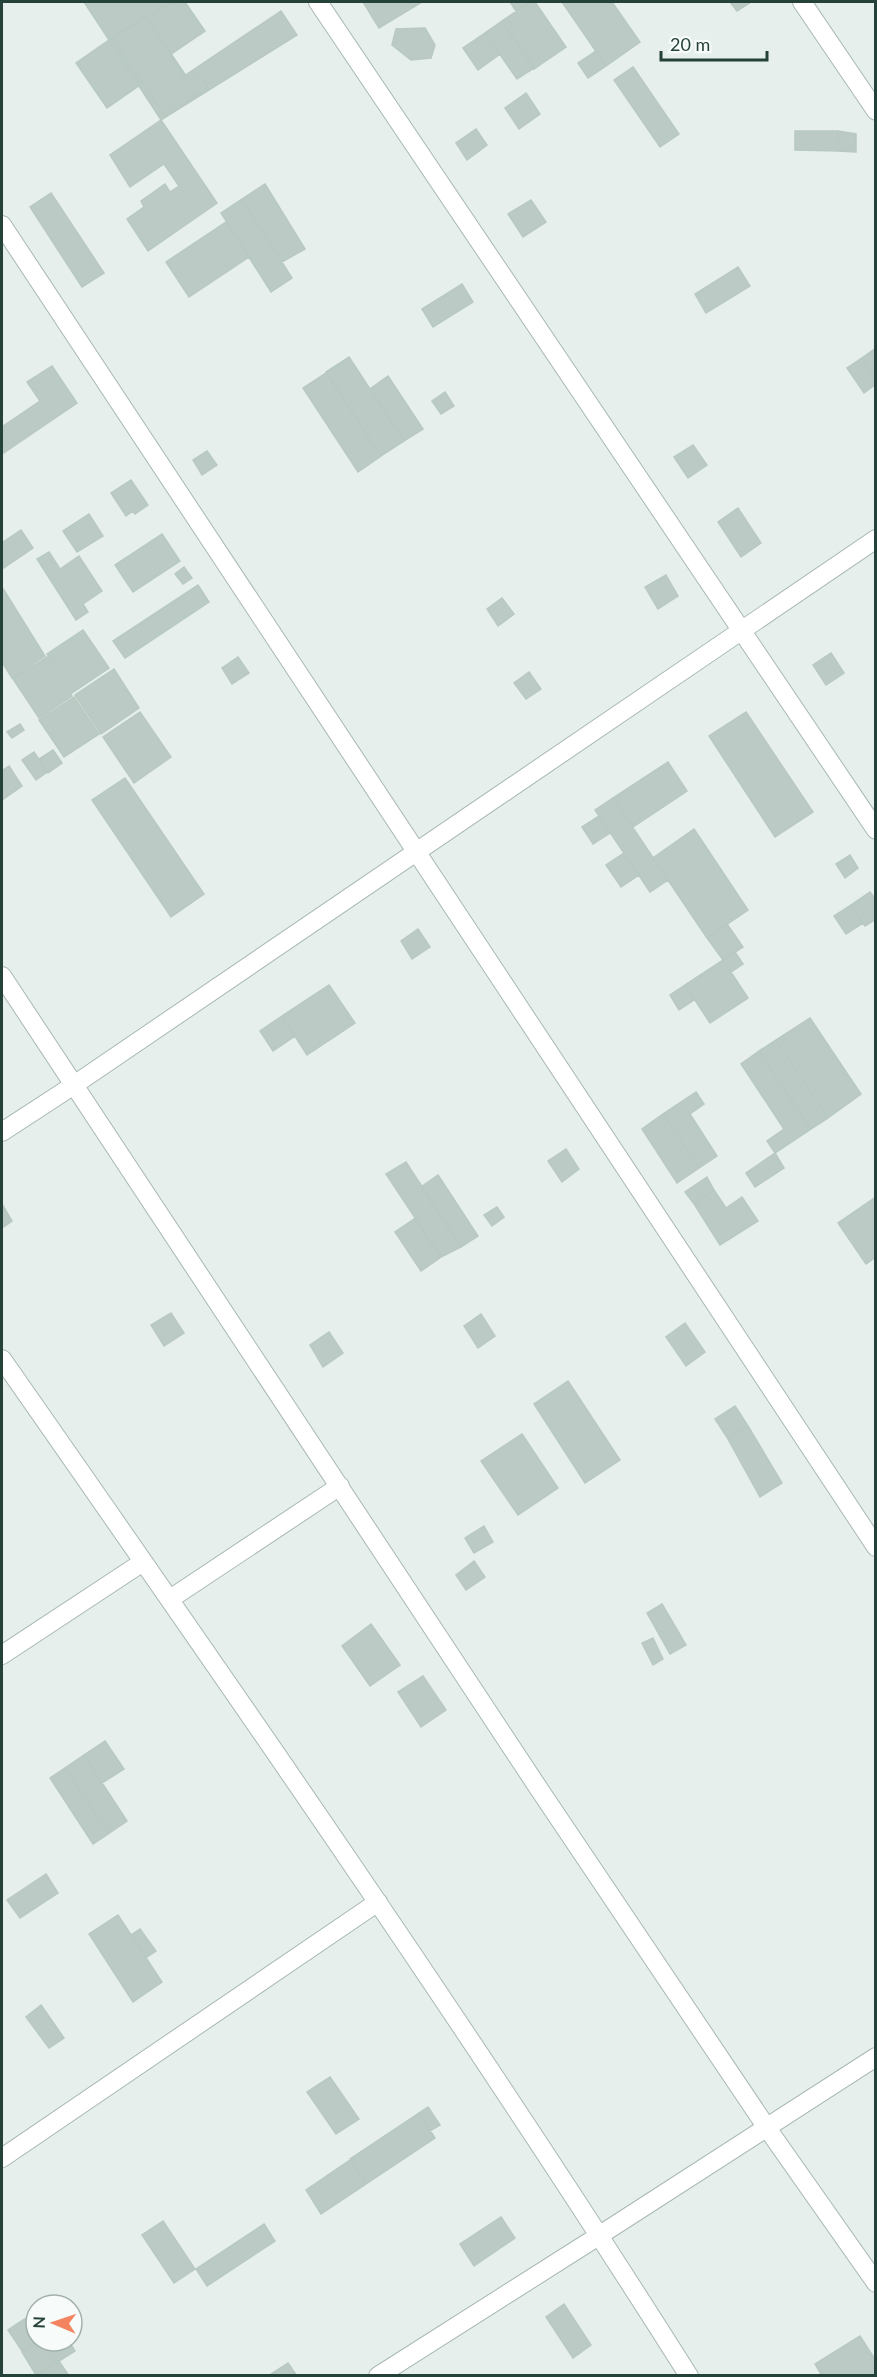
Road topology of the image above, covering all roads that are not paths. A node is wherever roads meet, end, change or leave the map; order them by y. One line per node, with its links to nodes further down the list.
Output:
1 (318, 2): 6 (street)
2 (802, 2): 3 (street)
3 (876, 111)
4 (2, 225): 8 (street)
5 (876, 538): 6 (street)
6 (741, 629): 7 (street); 8 (street)
7 (876, 830)
8 (416, 850): 10 (street); 14 (street)
9 (2, 975): 10 (street)
10 (74, 1085): 11 (street); 13 (street)
11 (2, 1132)
12 (2, 1359): 15 (street)
13 (340, 1486): 16 (street); 20 (street)
14 (876, 1547)
15 (143, 1562): 16 (street); 17 (street)
16 (170, 1599): 18 (street)
17 (2, 1655)
18 (378, 1902): 21 (street); 22 (street)
19 (876, 2057): 20 (street)
20 (767, 2128): 22 (street); 23 (street)
21 (2, 2158)
22 (600, 2235): 24 (street); 25 (street)
23 (876, 2283)
24 (378, 2376)
25 (689, 2376)

